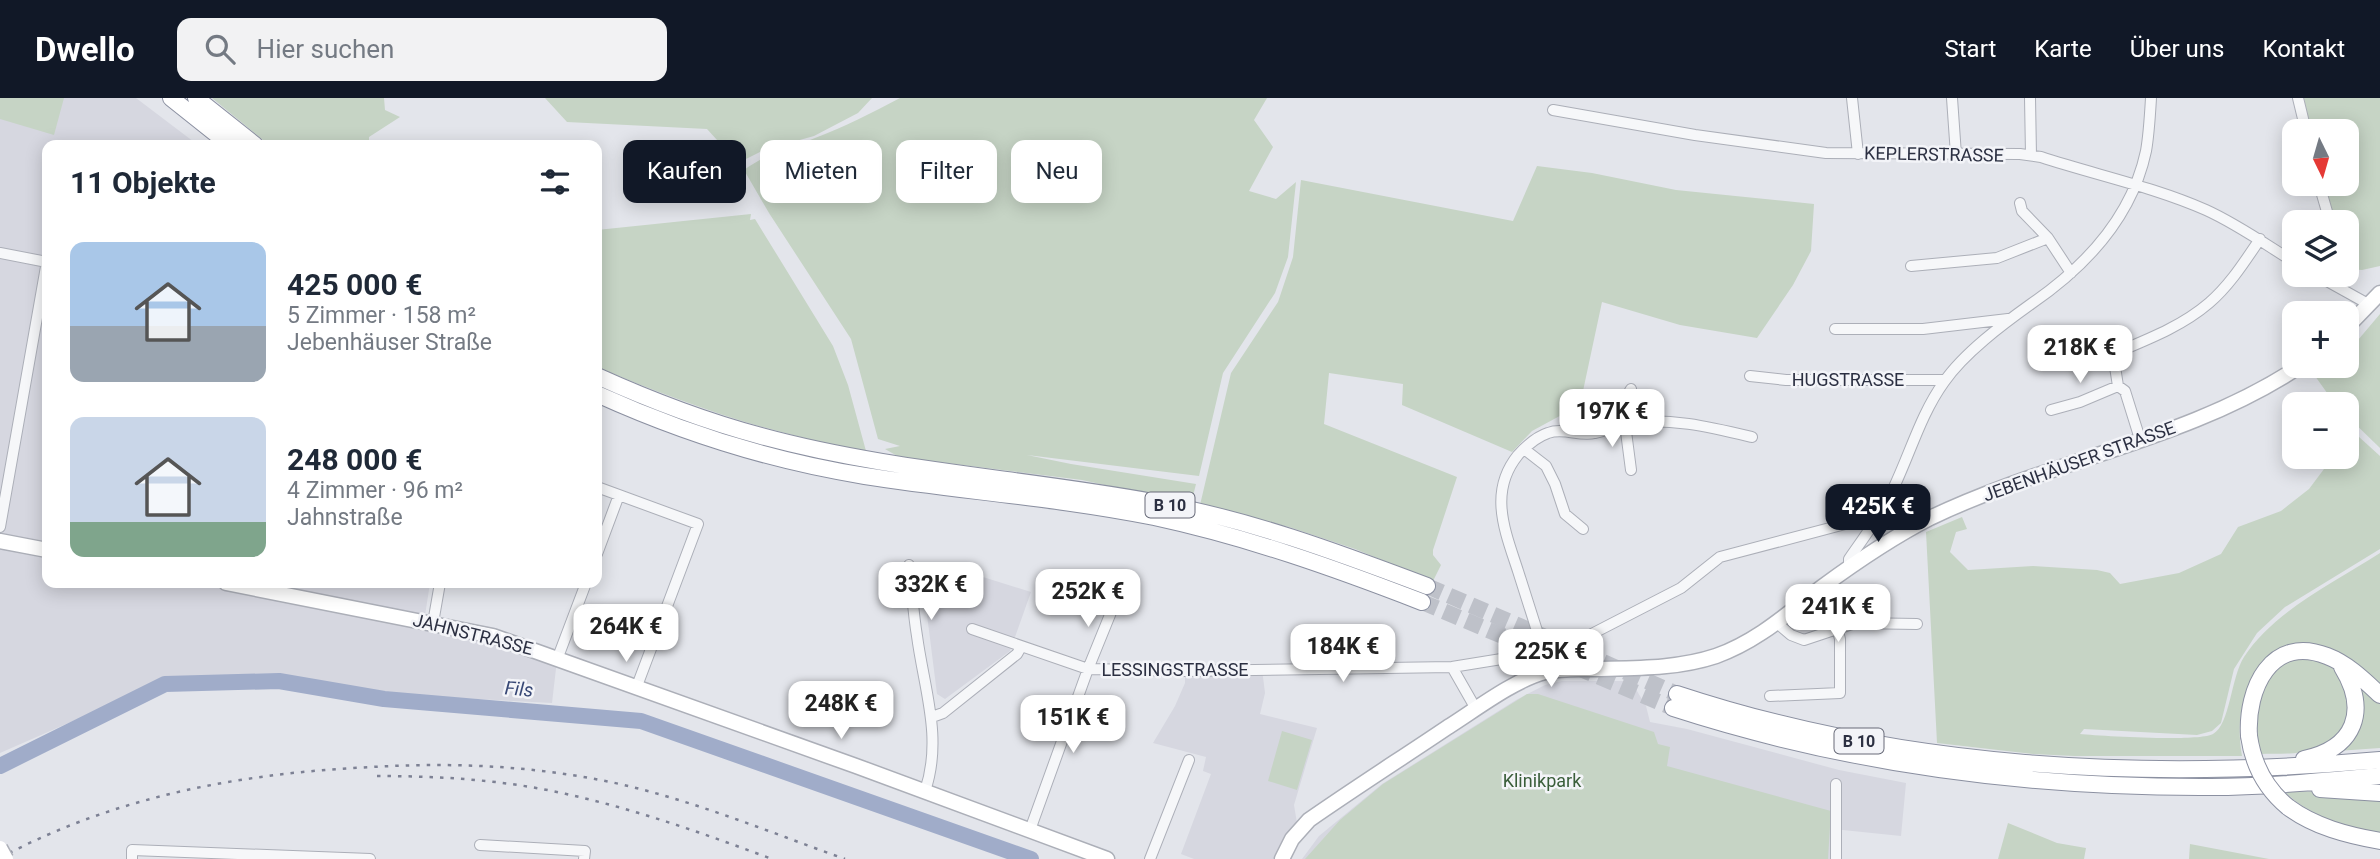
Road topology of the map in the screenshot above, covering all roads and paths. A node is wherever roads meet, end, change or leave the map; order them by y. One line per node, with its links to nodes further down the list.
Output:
1 (171, 98): 10 (highway)
2 (196, 98): 11 (highway)
3 (1852, 98): 12 (street)
4 (1952, 98): 13 (street)
5 (2030, 98): 14 (street)
6 (2151, 98): 15 (street)
7 (2298, 98): 9 (street)
8 (1553, 110): 12 (street, KEPLERSTRASSE)
9 (2303, 119)
10 (224, 140)
11 (249, 140)
12 (1858, 153): 13 (street, KEPLERSTRASSE)
13 (1956, 155): 14 (street, KEPLERSTRASSE)
14 (2031, 155): 15 (street, KEPLERSTRASSE)
15 (2135, 186): 18 (street, KEPLERSTRASSE); 23 (street)
16 (2020, 203): 17 (street)
17 (2048, 238): 22 (street); 23 (street)
18 (2260, 239): 20 (street, KEPLERSTRASSE); 35 (street)
19 (0, 253): 21 (street)
20 (2282, 254)
21 (42, 261)
22 (1911, 266)
23 (2071, 273): 29 (street)
24 (2345, 287): 27 (street)
25 (42, 290): 47 (street)
26 (2380, 293): 27 (main road)
27 (2370, 305): 28 (main road)
28 (2359, 316)
29 (2008, 319): 30 (street); 34 (street)
30 (1835, 329)
31 (1750, 376): 34 (street, HUGSTRASSE)
32 (2282, 377): 41 (main road, JEBENHÄUSER STRASSE)
33 (602, 378): 54 (highway, B 10)
34 (1945, 380): 46 (street)
35 (2118, 386): 38 (street); 41 (street)
36 (1632, 389): 39 (street)
37 (602, 396): 59 (highway, B 10)
38 (2051, 410)
39 (1620, 425): 40 (street); 42 (street); 43 (street)
40 (1752, 437)
41 (2140, 439): 53 (main road, JEBENHÄUSER STRASSE)
42 (1524, 449): 48 (street); 65 (street)
43 (1631, 470)
44 (602, 489): 45 (street)
45 (619, 495): 50 (street); 71 (street)
46 (1881, 512): 53 (street); 65 (street, LESSINGSTRASSE)
47 (0, 527)
48 (1583, 529)
49 (0, 541): 51 (main road)
50 (602, 541)
51 (42, 549)
52 (909, 565): 75 (street)
53 (1849, 568): 61 (main road, JEBENHÄUSER STRASSE)
54 (1427, 586)
55 (252, 588): 60 (main road, JAHNSTRASSE)
56 (439, 588): 60 (street)
57 (584, 588): 67 (street)
58 (1116, 600): 70 (street)
59 (1422, 602)
60 (433, 623): 67 (main road, JAHNSTRASSE)
61 (1777, 623): 63 (street); 74 (main road, JEBENHÄUSER STRASSE)
62 (1917, 624): 63 (street)
63 (1837, 628): 73 (street)
64 (972, 629): 66 (street, LESSINGSTRASSE)
65 (1538, 645): 69 (street, LESSINGSTRASSE)
66 (1021, 646): 70 (street, LESSINGSTRASSE); 75 (street)
67 (558, 657): 71 (main road, JAHNSTRASSE)
68 (2339, 662): 72 (highway); 78 (highway, B 10); 85 (highway, bridge)
69 (1452, 667): 70 (street, LESSINGSTRASSE); 74 (street)
70 (1088, 669): 84 (street)
71 (637, 686): 82 (main road, JAHNSTRASSE)
72 (2380, 695)
73 (1770, 696)
74 (1476, 709): 95 (main road, JEBENHÄUSER STRASSE)
75 (932, 717): 82 (street)
76 (1189, 760): 94 (street)
77 (2380, 760): 78 (highway, B 10)
78 (2288, 767): 80 (highway, B 10)
79 (2380, 776): 80 (highway, B 10)
80 (2298, 782): 83 (highway)
81 (1836, 784): 96 (street)
82 (925, 791): 84 (main road, JAHNSTRASSE)
83 (2380, 793)
84 (1030, 830): 93 (main road, JAHNSTRASSE)
85 (2380, 841)
86 (480, 845): 89 (street)
87 (0, 848): 90 (main road, bridge)
88 (132, 855): 91 (street)
89 (585, 855)
90 (6, 859)
91 (353, 859): 92 (street)
92 (370, 859)
93 (1107, 859)
94 (1150, 859)
95 (1282, 859)
96 (1836, 859)

